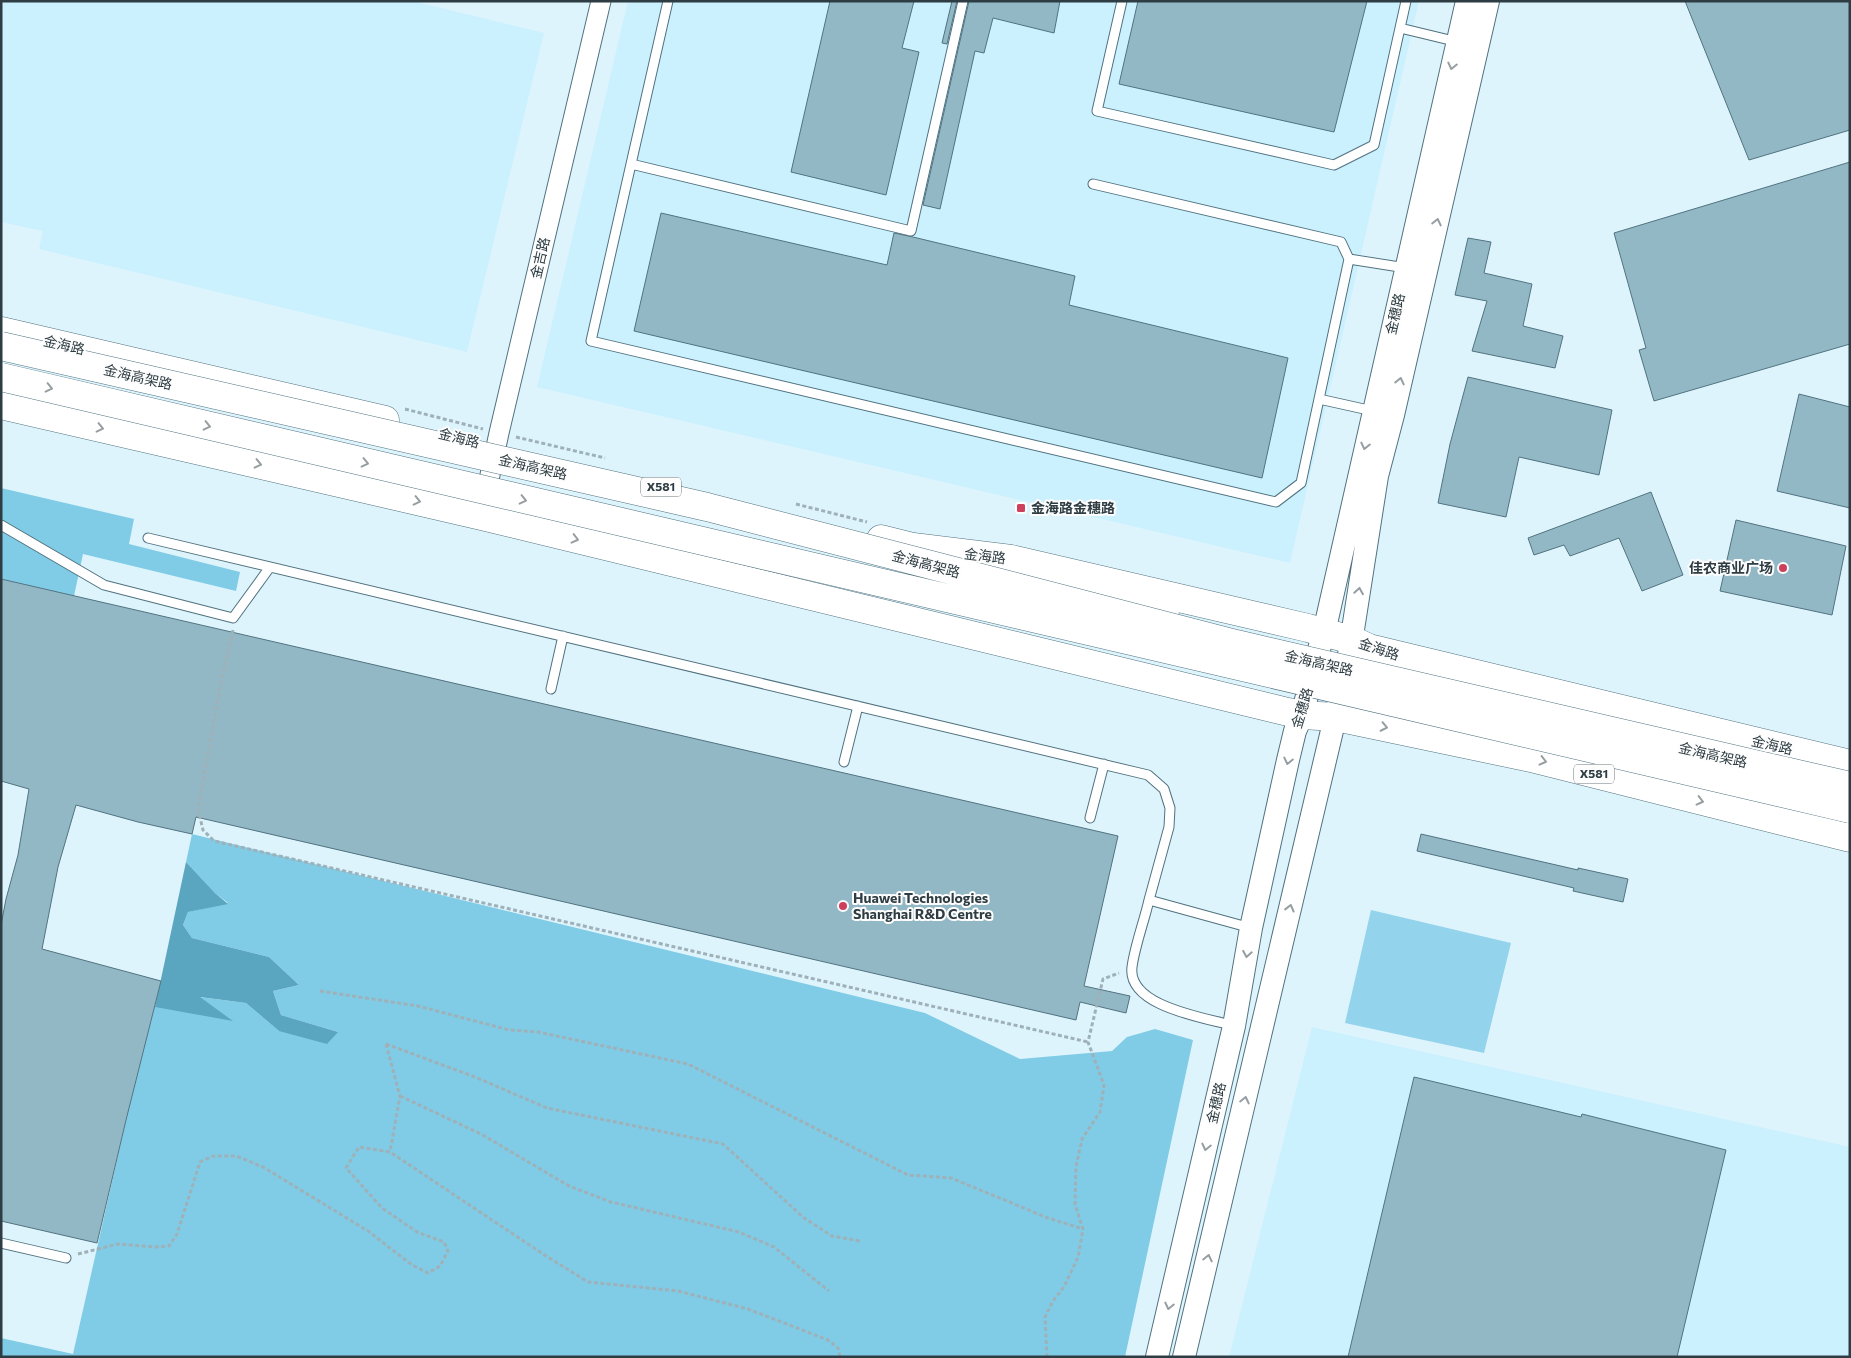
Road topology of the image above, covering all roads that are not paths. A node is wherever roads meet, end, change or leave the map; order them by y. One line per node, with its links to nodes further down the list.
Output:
1 (602, 1): 20 (street, 金吉路)
2 (668, 1): 10 (lane)
3 (963, 1): 10 (lane)
4 (1122, 1): 8 (lane)
5 (1406, 1): 8 (lane)
6 (1467, 1): 9 (street, 金穗路)
7 (1488, 1): 9 (street, 金穗路)
8 (1400, 28): 9 (lane)
9 (1468, 44): 13 (street, 金穗路, one-way to 13); 19 (street, 金穗路, one-way to 9)
10 (631, 164): 17 (lane)
11 (1093, 184): 12 (lane)
12 (1349, 259): 13 (lane); 17 (lane)
13 (1406, 268): 19 (street, 金穗路)
14 (1, 331): 20 (main road, 金海路 / X581)
15 (1, 346): 37 (main road, 金海高架路, bridge)
16 (1, 377): 38 (main road, 金海高架路, one-way to 38, bridge)
17 (1319, 399): 19 (lane)
18 (1, 405): 21 (main road, X581, one-way to 21)
19 (1383, 413): 26 (street, 金穗路, one-way to 26); 28 (street, 金穗路, one-way to 19)
20 (496, 448): 21 (street, 金吉路); 24 (main road, 金海路 / X581)
21 (482, 516): 31 (main road, X581, one-way to 31)
22 (1, 525): 25 (lane)
23 (148, 538): 25 (lane)
24 (913, 547): 26 (main road, 金海路 / X581); 36 (main road)
25 (270, 567): 27 (lane)
26 (1323, 632): 28 (main road, 金海路 / X581); 31 (street, 金穗路)
27 (563, 636): 29 (lane); 30 (lane)
28 (1352, 640): 32 (street, 金穗路); 35 (main road, 金海路 / X581)
29 (551, 689)
30 (858, 706): 33 (lane); 34 (lane)
31 (1302, 715): 32 (main road, X581); 42 (street, 金穗路, one-way to 42)
32 (1336, 717): 40 (main road, X581, one-way to 40); 47 (street, 金穗路, one-way to 32)
33 (844, 762)
34 (1104, 764): 39 (lane); 41 (lane)
35 (1850, 764)
36 (1850, 780)
37 (1850, 786)
38 (1850, 809)
39 (1090, 818)
40 (1850, 838)
41 (1149, 900): 42 (lane); 43 (lane)
42 (1251, 928): 43 (street, 金穗路, one-way to 43)
43 (1234, 1026): 46 (street, 金穗路, one-way to 46)
44 (1, 1242): 45 (lane)
45 (66, 1258)
46 (1157, 1357)
47 (1184, 1357)

